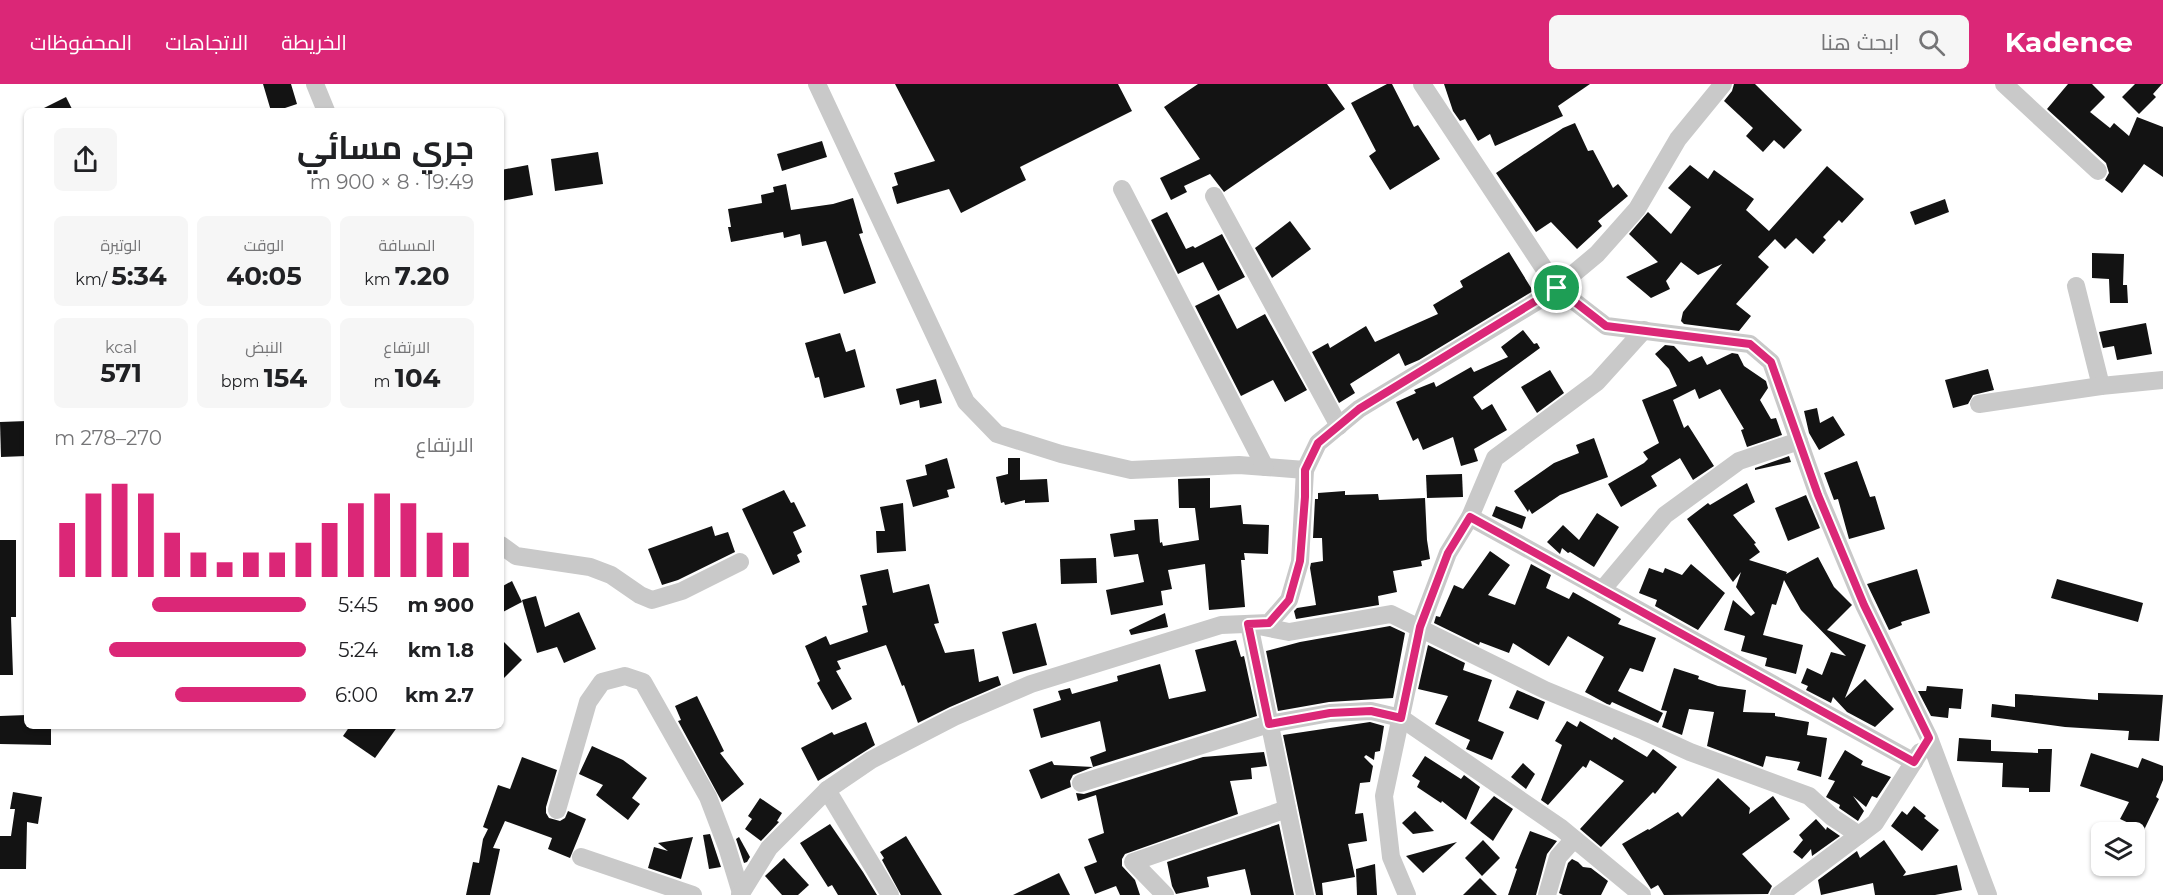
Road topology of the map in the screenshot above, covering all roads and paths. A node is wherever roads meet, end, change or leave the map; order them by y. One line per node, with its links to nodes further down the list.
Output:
1 (315, 84): 6 (street)
2 (817, 84): 18 (street)
3 (1422, 84): 11 (street)
4 (2004, 84): 7 (street)
5 (1714, 87): 11 (street)
6 (325, 108)
7 (2098, 171)
8 (1122, 189): 18 (street)
9 (1214, 196): 16 (street)
10 (2076, 286): 14 (street)
11 (1557, 288): 12 (street); 16 (street)
12 (1644, 330): 17 (street); 20 (street)
13 (2163, 380): 14 (street)
14 (2101, 386): 15 (street)
15 (1979, 404)
16 (1339, 426): 19 (street)
17 (1798, 441): 23 (street); 28 (street)
18 (1265, 467): 19 (street)
19 (1305, 470): 24 (street)
20 (1470, 517): 23 (street); 25 (street)
21 (504, 548): 22 (street)
22 (740, 561)
23 (1602, 590): 29 (street)
24 (1248, 624): 25 (street); 27 (street); 31 (street)
25 (1420, 627): 26 (street); 34 (street)
26 (1401, 718): 27 (street); 35 (street); 43 (street)
27 (1269, 724): 30 (street); 32 (street)
28 (1929, 738): 29 (street); 47 (street)
29 (1914, 762): 34 (street)
30 (1081, 783)
31 (827, 790): 38 (street); 40 (street)
32 (1287, 809): 41 (street); 42 (street)
33 (557, 810): 38 (street)
34 (1859, 835): 46 (street)
35 (1574, 839): 37 (street); 44 (street)
36 (581, 857): 39 (street)
37 (1618, 886): 45 (street)
38 (740, 894)
39 (693, 895)
40 (890, 895)
41 (1165, 895)
42 (1305, 895)
43 (1407, 895)
44 (1547, 895)
45 (1642, 895)
46 (1779, 895)
47 (1988, 895)

